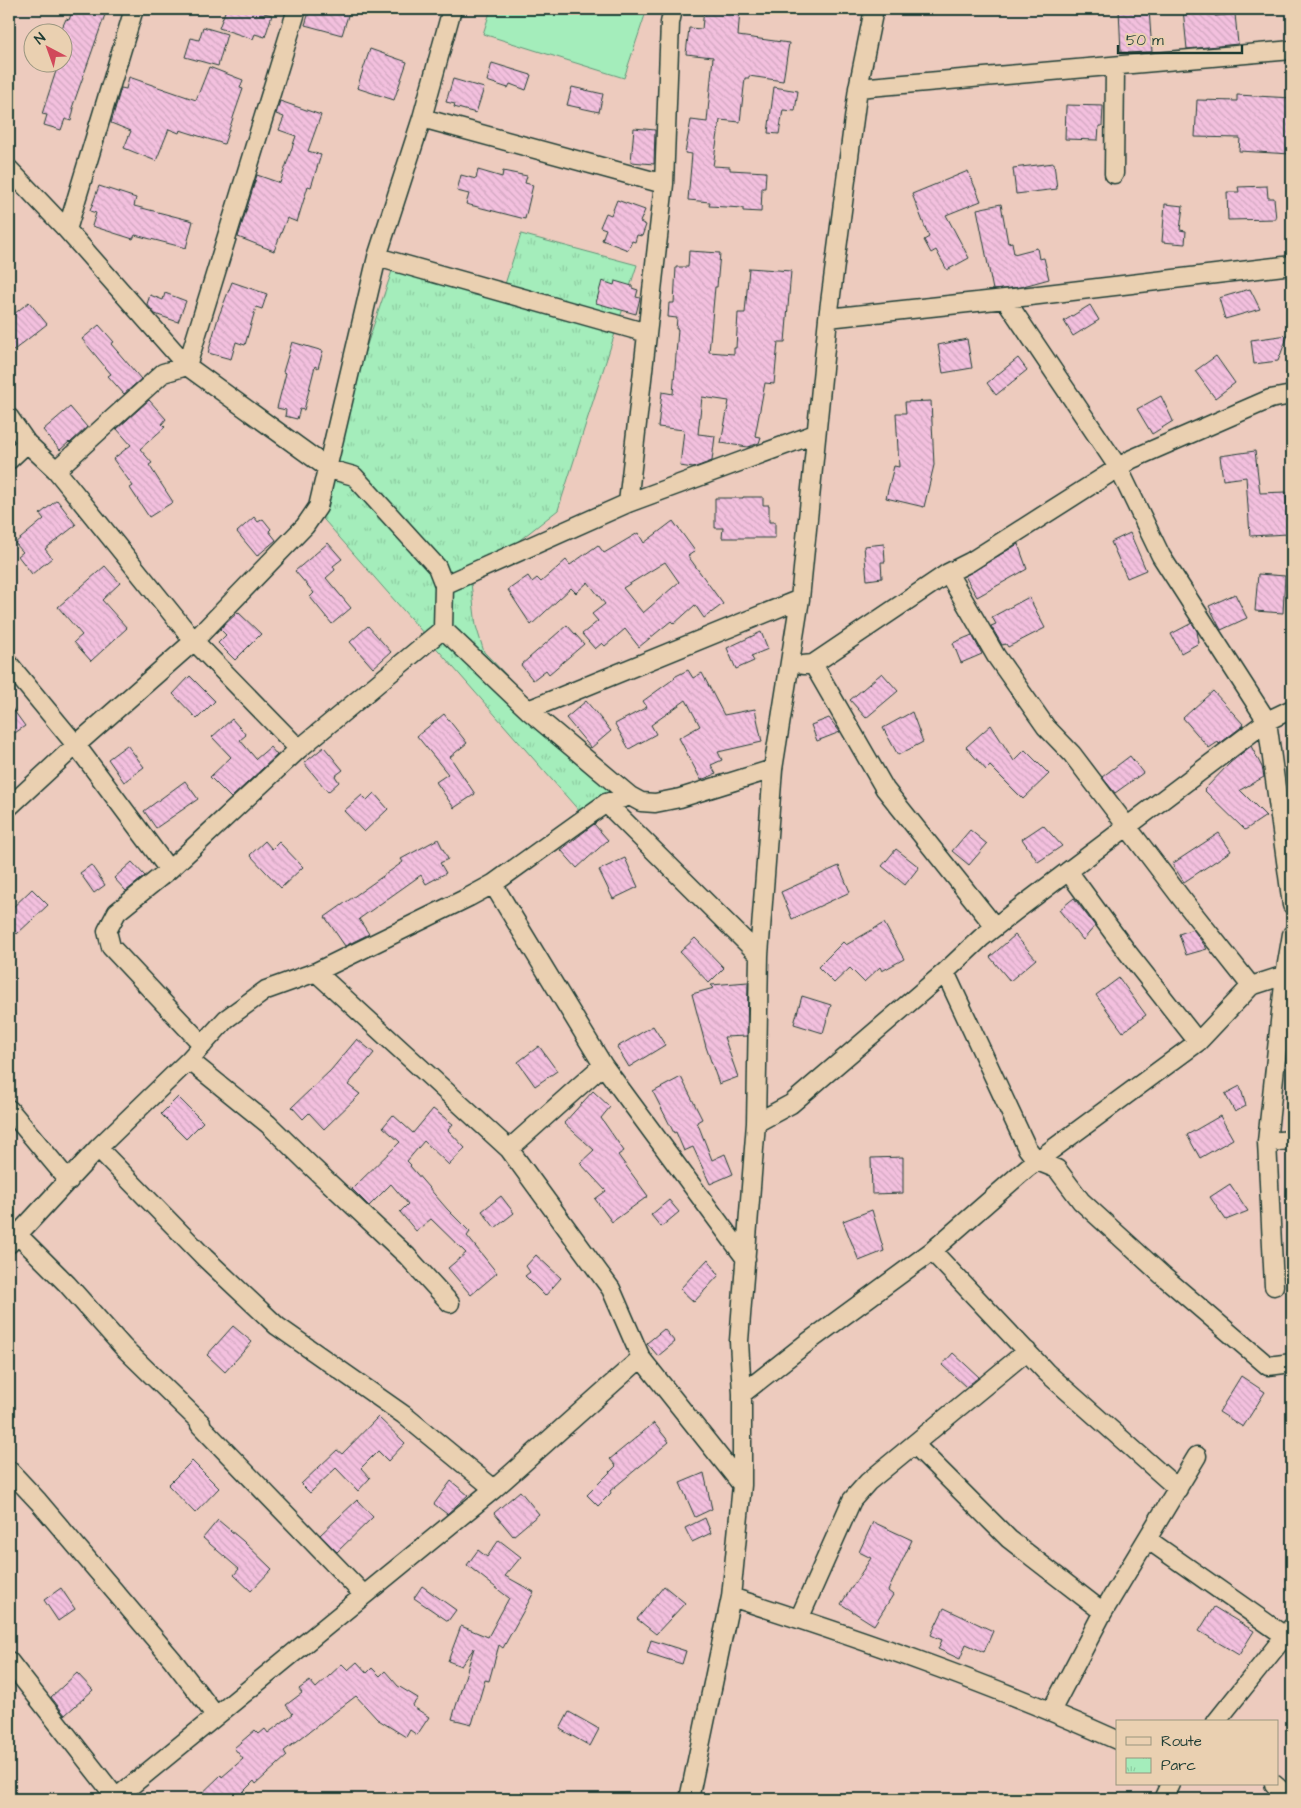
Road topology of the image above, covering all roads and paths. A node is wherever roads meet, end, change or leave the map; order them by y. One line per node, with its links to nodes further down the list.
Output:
1 (134, 9): 13 (street)
2 (297, 9): 19 (street)
3 (452, 9): 9 (street)
4 (673, 9): 12 (street)
5 (874, 9): 8 (street)
6 (1292, 50): 7 (street)
7 (1115, 66): 8 (street); 11 (street)
8 (858, 88): 17 (street)
9 (422, 118): 12 (street); 14 (street)
10 (9, 169): 13 (street)
11 (1114, 174)
12 (664, 184): 18 (street)
13 (67, 230): 19 (street)
14 (378, 257): 18 (street); 25 (street)
15 (1292, 265): 16 (street)
16 (1006, 299): 17 (street); 26 (street)
17 (828, 318): 22 (street)
18 (648, 333): 28 (street)
19 (187, 366): 25 (street); 27 (street)
20 (1292, 395): 26 (street)
21 (9, 417): 23 (street)
22 (815, 434): 28 (street); 31 (street)
23 (27, 443): 24 (street); 27 (street)
24 (9, 460)
25 (329, 468): 30 (street); 33 (street)
26 (1118, 468): 29 (street); 39 (street)
27 (56, 470): 33 (street)
28 (628, 503): 30 (street)
29 (948, 573): 35 (street); 46 (street)
30 (444, 585): 32 (street)
31 (800, 598): 36 (street); 38 (street)
32 (443, 629): 38 (street); 41 (street)
33 (194, 641): 40 (street); 41 (street)
34 (9, 664): 40 (street)
35 (813, 664): 36 (street); 51 (street)
36 (790, 667): 42 (street)
37 (1292, 709): 39 (street)
38 (528, 710): 43 (street)
39 (1267, 721): 46 (street); 50 (street)
40 (76, 745): 45 (street); 47 (street)
41 (299, 749): 47 (street)
42 (773, 769): 43 (street); 53 (street)
43 (630, 796): 44 (street)
44 (606, 803): 49 (street); 53 (street)
45 (9, 808)
46 (1128, 826): 48 (street); 57 (street)
47 (169, 870): 59 (street)
48 (1068, 871): 51 (street); 58 (street)
49 (493, 884): 54 (street); 61 (street)
50 (1292, 905)
51 (995, 927): 55 (street)
52 (1292, 934): 56 (street)
53 (759, 956): 63 (street)
54 (316, 972): 59 (street); 67 (street)
55 (945, 972): 63 (street); 68 (street)
56 (1285, 976): 57 (street); 65 (street)
57 (1252, 986): 58 (street)
58 (1198, 1042): 68 (street)
59 (203, 1045): 60 (street)
60 (189, 1060): 66 (street); 74 (street)
61 (603, 1065): 67 (street); 72 (street)
62 (9, 1109): 69 (street)
63 (756, 1123): 72 (street)
64 (1292, 1140): 65 (street)
65 (1267, 1142): 73 (street)
66 (98, 1148): 69 (street); 83 (street)
67 (509, 1149): 76 (street)
68 (1036, 1161): 71 (street); 77 (street)
69 (69, 1181): 70 (street)
70 (13, 1239): 86 (street)
71 (932, 1251): 75 (street); 78 (street)
72 (746, 1259): 78 (street)
73 (1274, 1286)
74 (450, 1303)
75 (1027, 1351): 79 (street); 84 (street)
76 (641, 1358): 82 (street); 83 (street)
77 (1292, 1363)
78 (742, 1394): 82 (street)
79 (914, 1444): 88 (street); 89 (street)
80 (1197, 1456): 84 (street)
81 (9, 1470): 93 (street)
82 (742, 1485): 87 (street)
83 (494, 1489): 86 (street)
84 (1178, 1489): 85 (street)
85 (1147, 1539): 88 (street); 90 (street)
86 (364, 1595): 93 (street)
87 (731, 1598): 89 (street); 99 (street)
88 (1103, 1612): 92 (street)
89 (799, 1619): 92 (street)
90 (1288, 1631): 94 (street)
91 (9, 1661): 98 (street)
92 (1052, 1711): 95 (street)
93 (216, 1716): 98 (street)
94 (1218, 1720)
95 (1116, 1740)
96 (1169, 1786): 100 (street)
97 (1276, 1786): 101 (street)
98 (116, 1798)
99 (689, 1799)
100 (1163, 1799)
101 (1292, 1799)

